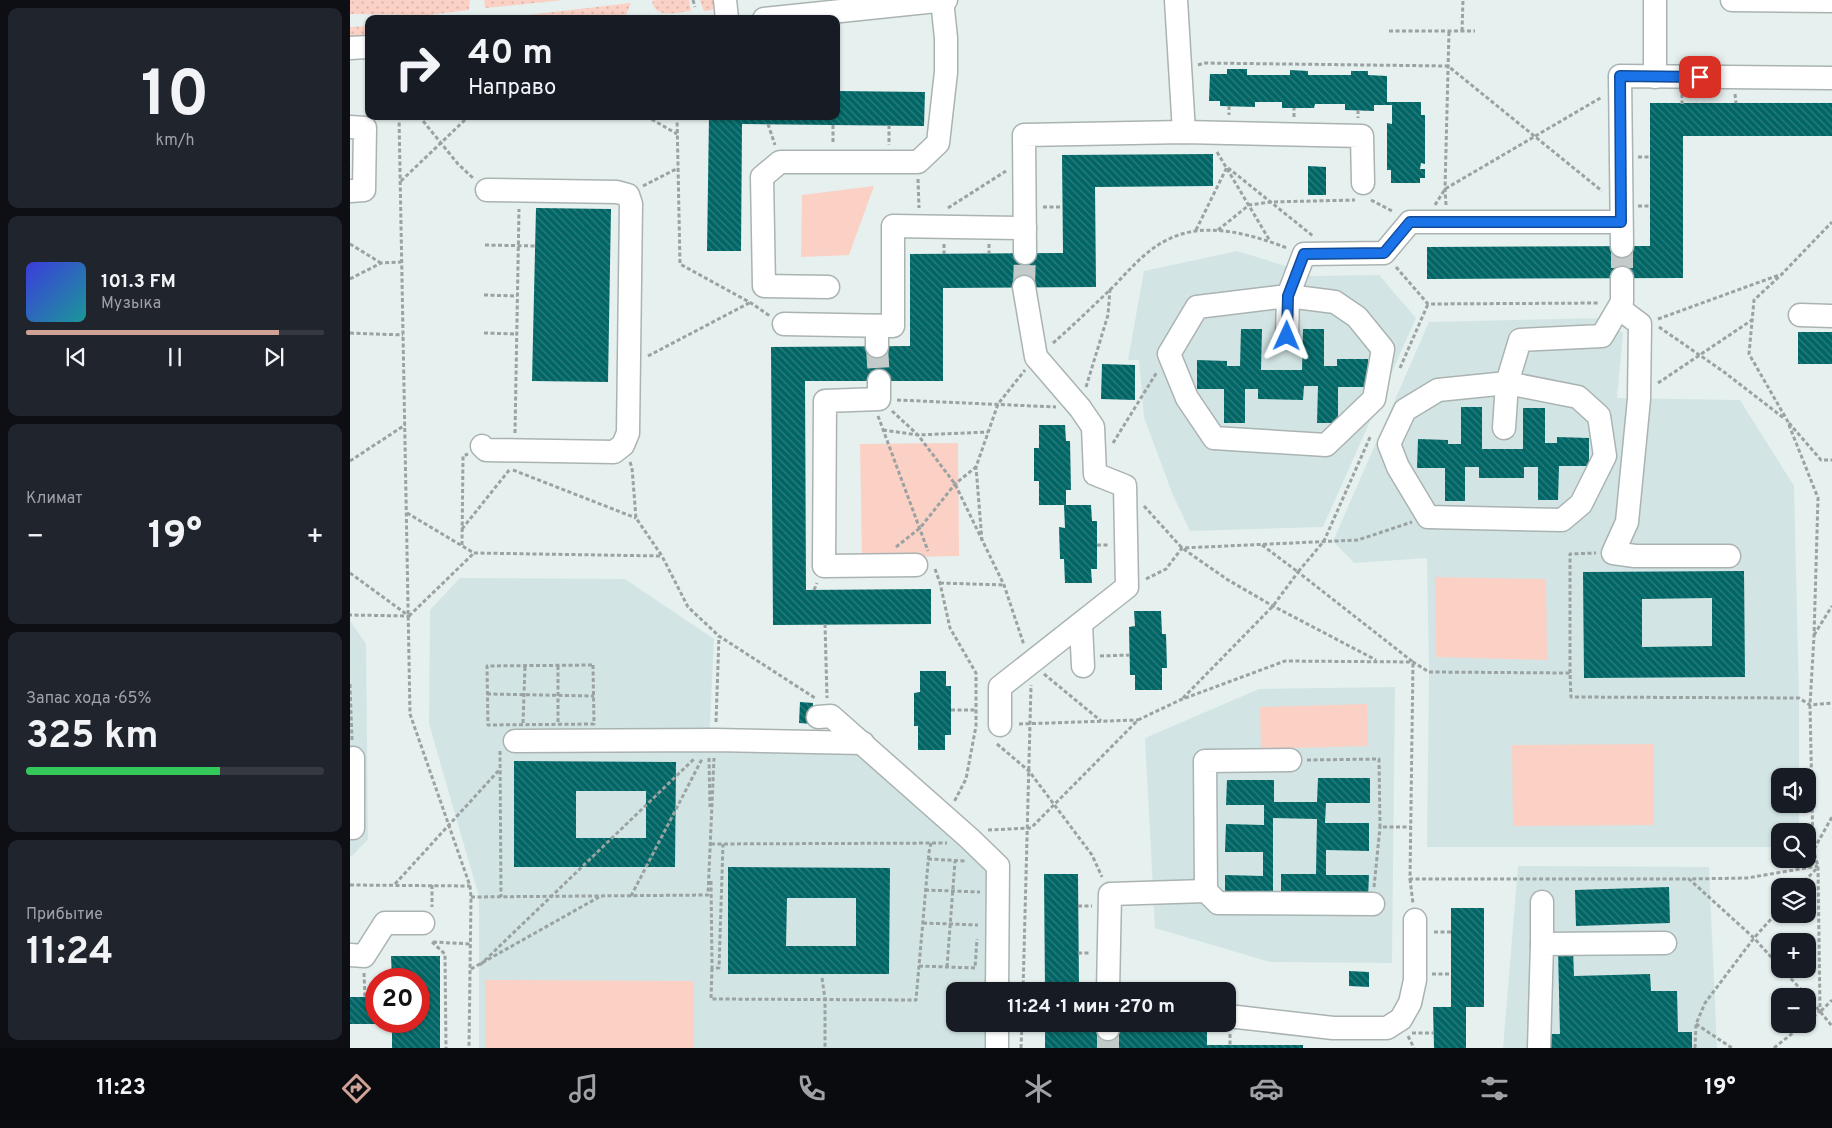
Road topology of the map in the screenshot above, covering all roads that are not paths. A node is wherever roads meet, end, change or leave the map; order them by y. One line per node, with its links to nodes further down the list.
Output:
1 (725, 0): 8 (street)
2 (946, 0): 6 (street)
3 (1176, 0): 15 (street)
4 (1654, 0): 12 (street)
5 (1732, 0): 7 (street)
6 (928, 1): 9 (street); 24 (street)
7 (1832, 1)
8 (727, 15)
9 (800, 15)
10 (365, 47): 11 (street)
11 (350, 48)
12 (1655, 77): 13 (street); 19 (street)
13 (1832, 78)
14 (350, 127): 18 (street)
15 (1195, 133): 16 (street); 20 (street)
16 (1363, 183)
17 (487, 190): 35 (street)
18 (350, 191)
19 (1621, 214): 21 (street); 26 (street)
20 (1025, 228): 22 (street); 30 (street)
21 (1622, 246)
22 (1025, 253)
23 (1622, 278): 27 (street)
24 (828, 287)
25 (1024, 287): 38 (street)
26 (1288, 296): 26 (street); 31 (street)
27 (1621, 306): 32 (street); 36 (street)
28 (1800, 315): 29 (street)
29 (1832, 316)
30 (775, 319)
31 (1287, 336)
32 (1507, 383): 32 (street); 34 (street)
33 (879, 390): 37 (street)
34 (1504, 428)
35 (482, 446)
36 (1729, 556)
37 (916, 565)
38 (1081, 625): 39 (street); 41 (street)
39 (1082, 661)
40 (823, 711): 43 (street)
41 (992, 732)
42 (507, 734): 43 (street)
43 (863, 743): 55 (street)
44 (353, 758): 46 (street)
45 (1290, 760): 47 (street)
46 (350, 828)
47 (1206, 891): 49 (street); 56 (street)
48 (1542, 902): 53 (street)
49 (1372, 904)
50 (1415, 920): 57 (street)
51 (428, 933): 54 (street)
52 (1665, 943): 53 (street)
53 (1542, 944): 60 (street)
54 (350, 956)
55 (997, 982)
56 (1108, 982)
57 (1236, 1017)
58 (997, 1032): 59 (street)
59 (997, 1048)
60 (1539, 1048)

